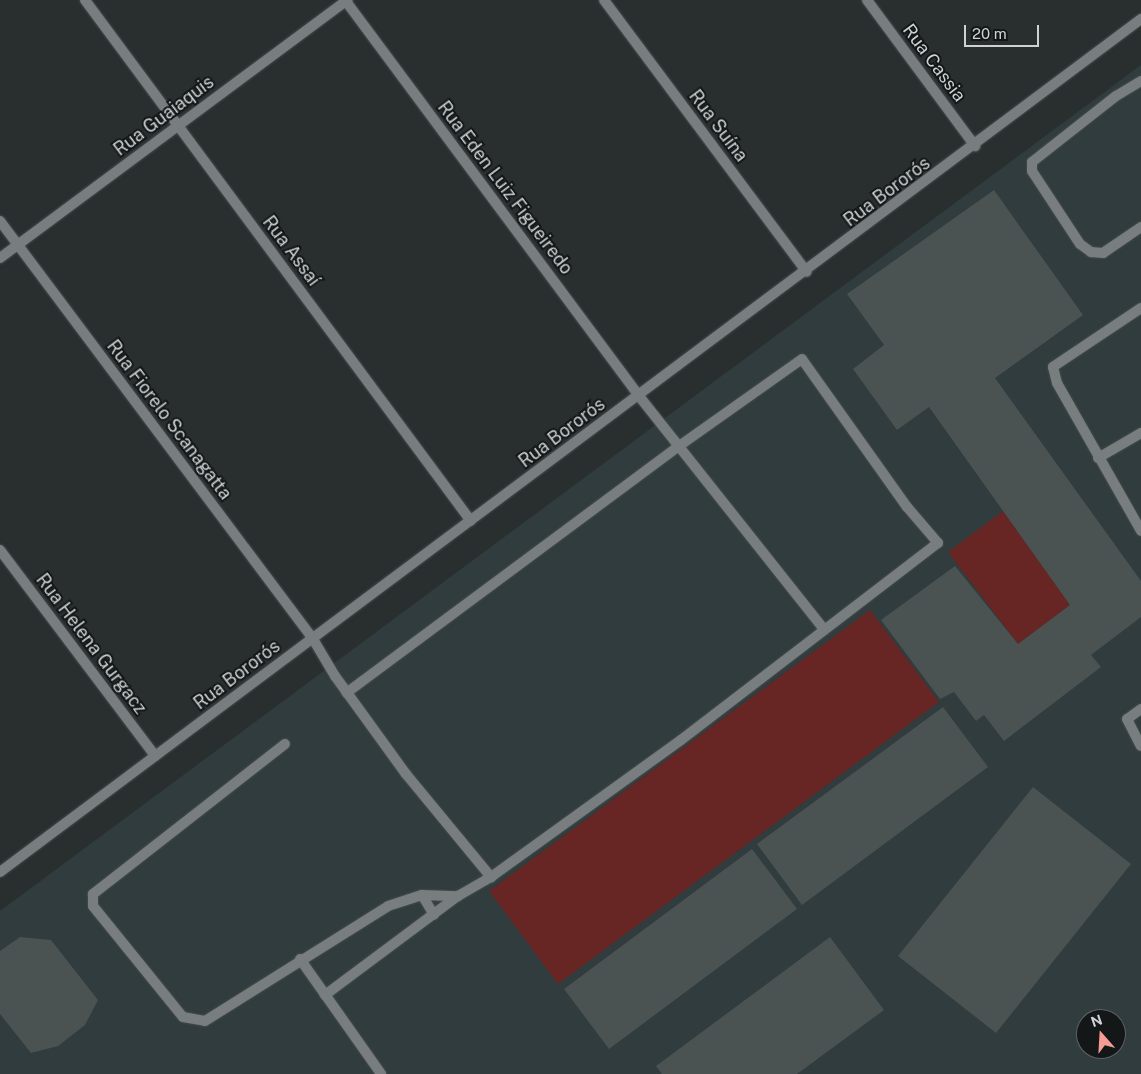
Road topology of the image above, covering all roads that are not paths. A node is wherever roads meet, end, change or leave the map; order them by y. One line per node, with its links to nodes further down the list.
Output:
1 (85, 0): 7 (street, Rua Assaí)
2 (604, 0): 13 (street, Rua Suína)
3 (867, 0): 8 (street, Rua Cassia)
4 (346, 1): 7 (street, Rua Guaiaquis); 15 (street, Rua Eden Luiz Figueiredo)
5 (1141, 19): 8 (street, Rua Bororós)
6 (1141, 81): 10 (street)
7 (178, 126): 11 (street, Rua Guaiaquis); 19 (street, Rua Assaí)
8 (975, 146): 13 (street, Rua Bororós)
9 (0, 221): 11 (street, Rua Fiorelo Scanagatta)
10 (1141, 227)
11 (18, 245): 12 (street, Rua Guaiaquis); 23 (street, Rua Fiorelo Scanagatta)
12 (0, 258)
13 (807, 272): 15 (street, Rua Bororós)
14 (1141, 308): 18 (street)
15 (639, 396): 17 (street, Rua Eden Luiz Figueiredo); 19 (street, Rua Bororós)
16 (1141, 433): 18 (street)
17 (679, 446): 22 (street, Rua Eden Luiz Figueiredo); 22 (street); 24 (street)
18 (1098, 458): 20 (street)
19 (471, 521): 23 (street, Rua Bororós)
20 (1141, 531)
21 (0, 550): 28 (street, Rua Helena Gurgacz)
22 (824, 629): 30 (street)
23 (313, 639): 24 (street, Rua Fiorelo Scanagatta); 28 (street, Rua Bororós)
24 (347, 693): 30 (street, Rua Fiorelo Scanagatta)
25 (1141, 709): 27 (street)
26 (286, 744): 34 (street)
27 (1141, 746)
28 (155, 756): 29 (street, Rua Bororós)
29 (0, 872)
30 (491, 877): 32 (street)
31 (422, 895): 32 (street); 33 (street); 34 (street)
32 (458, 896): 33 (street)
33 (434, 915): 35 (street)
34 (300, 959): 35 (street)
35 (325, 995): 36 (street)
36 (381, 1074)

